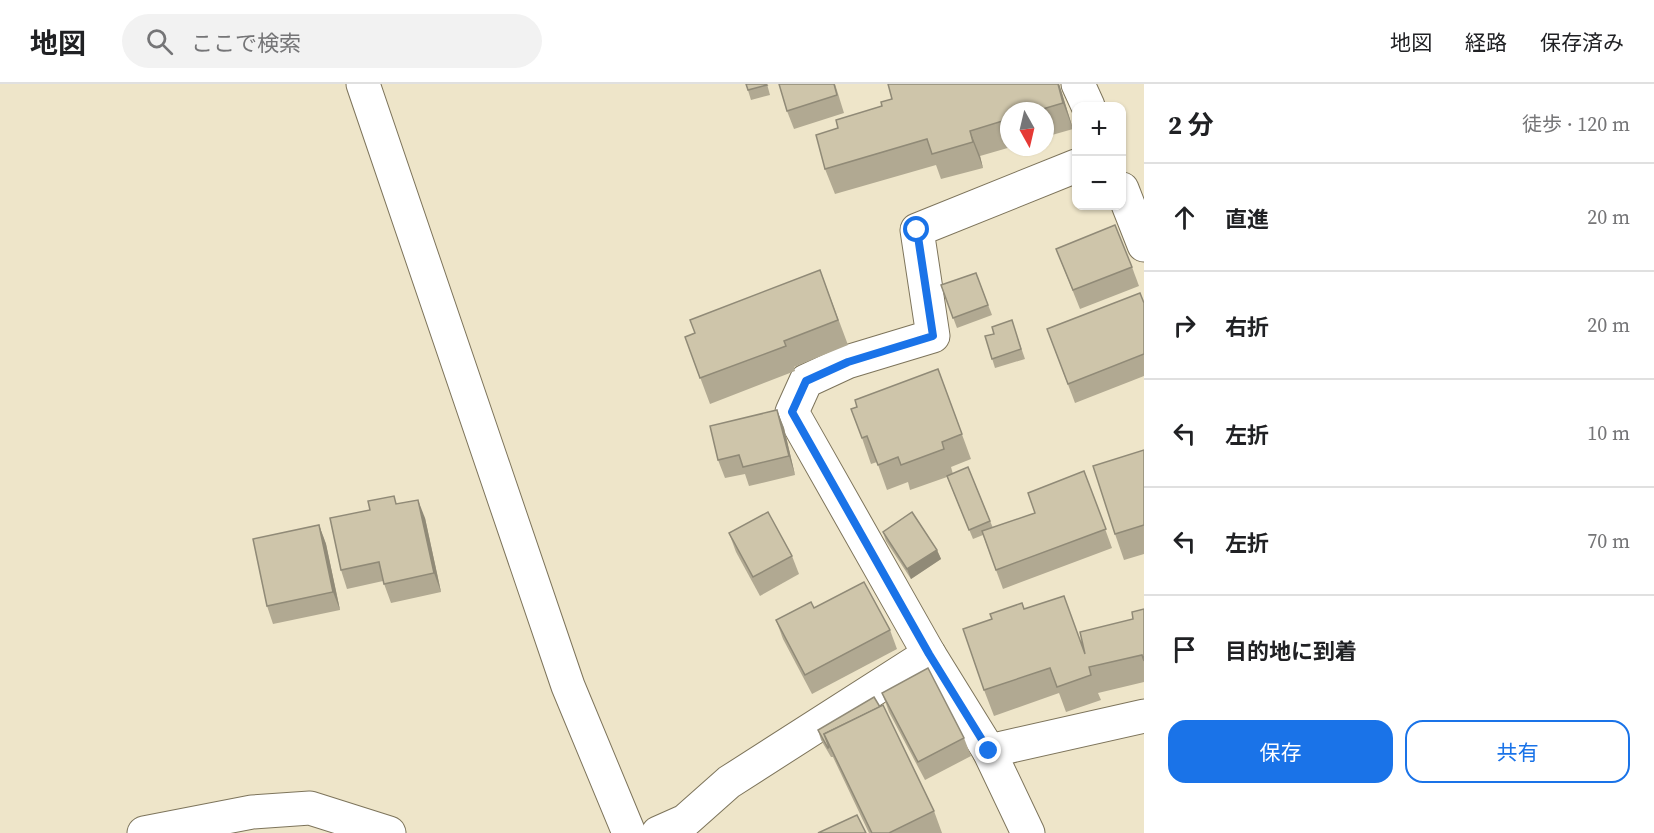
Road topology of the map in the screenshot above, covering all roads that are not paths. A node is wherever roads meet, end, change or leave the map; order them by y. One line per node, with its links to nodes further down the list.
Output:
1 (363, 84): 12 (street)
2 (1078, 84): 3 (street)
3 (1086, 102)
4 (1072, 168): 7 (street)
5 (1126, 199): 6 (street)
6 (1144, 245)
7 (929, 654): 9 (street); 13 (street)
8 (1143, 722): 9 (street)
9 (989, 751): 14 (street)
10 (144, 833): 11 (street)
11 (389, 833)
12 (629, 833)
13 (658, 833)
14 (1028, 833)

